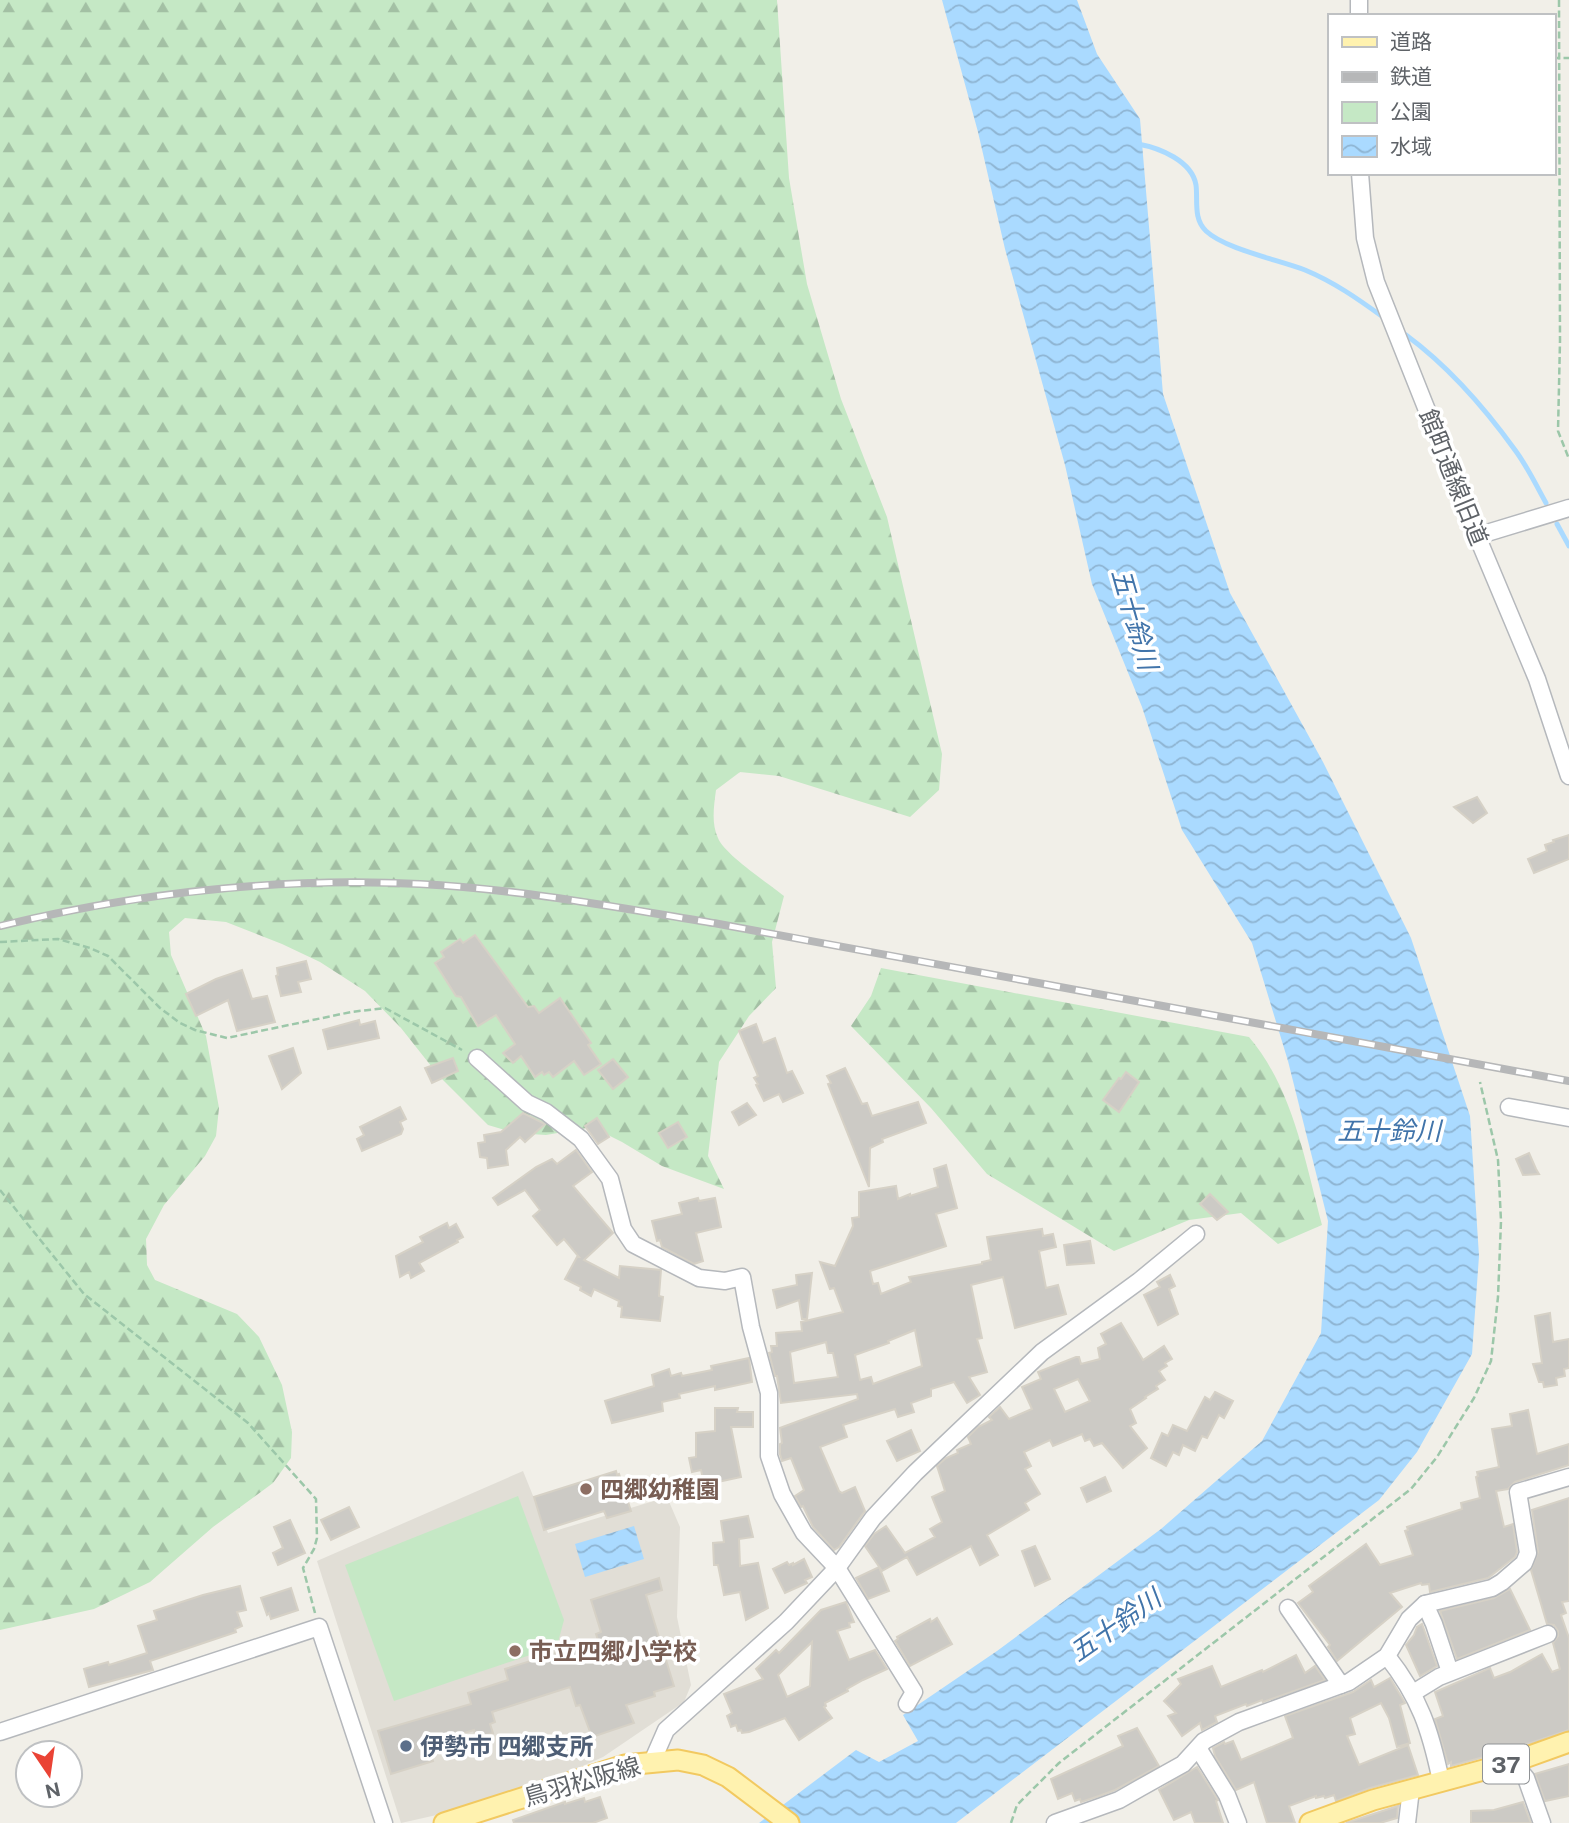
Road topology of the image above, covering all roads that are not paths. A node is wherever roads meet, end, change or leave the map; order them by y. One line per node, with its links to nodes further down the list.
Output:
1 (1360, 175): 3 (street, 館町通線旧道)
2 (1569, 509): 3 (street)
3 (1477, 536): 4 (street, 館町通線旧道)
4 (1569, 776)
5 (477, 1058): 10 (street)
6 (1509, 1107): 7 (street)
7 (1569, 1118)
8 (1196, 1234): 10 (street)
9 (1569, 1477): 11 (street)
10 (837, 1568): 18 (street); 22 (street)
11 (1425, 1604): 14 (street); 15 (street)
12 (1288, 1608): 16 (street)
13 (1548, 1634): 15 (street)
14 (1387, 1656): 16 (street); 17 (street)
15 (1450, 1672): 17 (street)
16 (1342, 1685): 21 (street)
17 (1413, 1693): 24 (street)
18 (906, 1704)
19 (0, 1732): 26 (street)
20 (1569, 1742): 23 (main road, 37)
21 (1198, 1748): 29 (street); 30 (street)
22 (652, 1762): 27 (main road, 鳥羽松阪線); 28 (main road, 鳥羽松阪線)
23 (1513, 1762): 24 (main road, 37); 33 (street)
24 (1441, 1781): 25 (main road, 37)
25 (1411, 1789): 31 (main road, 37); 32 (street)
26 (384, 1823)
27 (444, 1823)
28 (789, 1823)
29 (1055, 1823)
30 (1238, 1823)
31 (1310, 1823)
32 (1407, 1823)
33 (1542, 1823)

